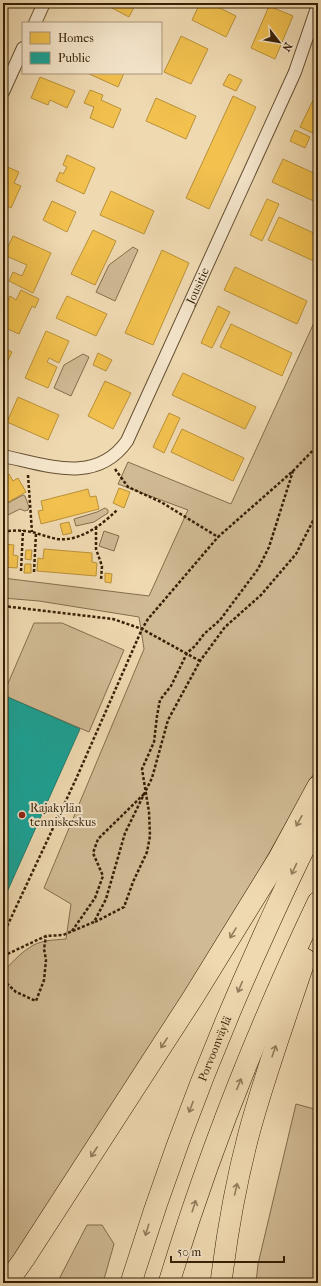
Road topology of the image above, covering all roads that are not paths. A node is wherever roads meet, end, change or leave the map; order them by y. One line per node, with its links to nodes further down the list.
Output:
1 (44, 3): 3 (street)
2 (318, 5): 6 (street, Jousitie)
3 (35, 22)
4 (22, 50): 5 (street)
5 (3, 92)
6 (3, 456)
7 (318, 786): 11 (highway, one-way to 11)
8 (318, 822): 12 (highway, Porvoonväylä, one-way to 12)
9 (318, 902): 13 (highway, one-way to 9)
10 (318, 919): 14 (highway, one-way to 10)
11 (7, 1283)
12 (131, 1283)
13 (168, 1283)
14 (221, 1283)

